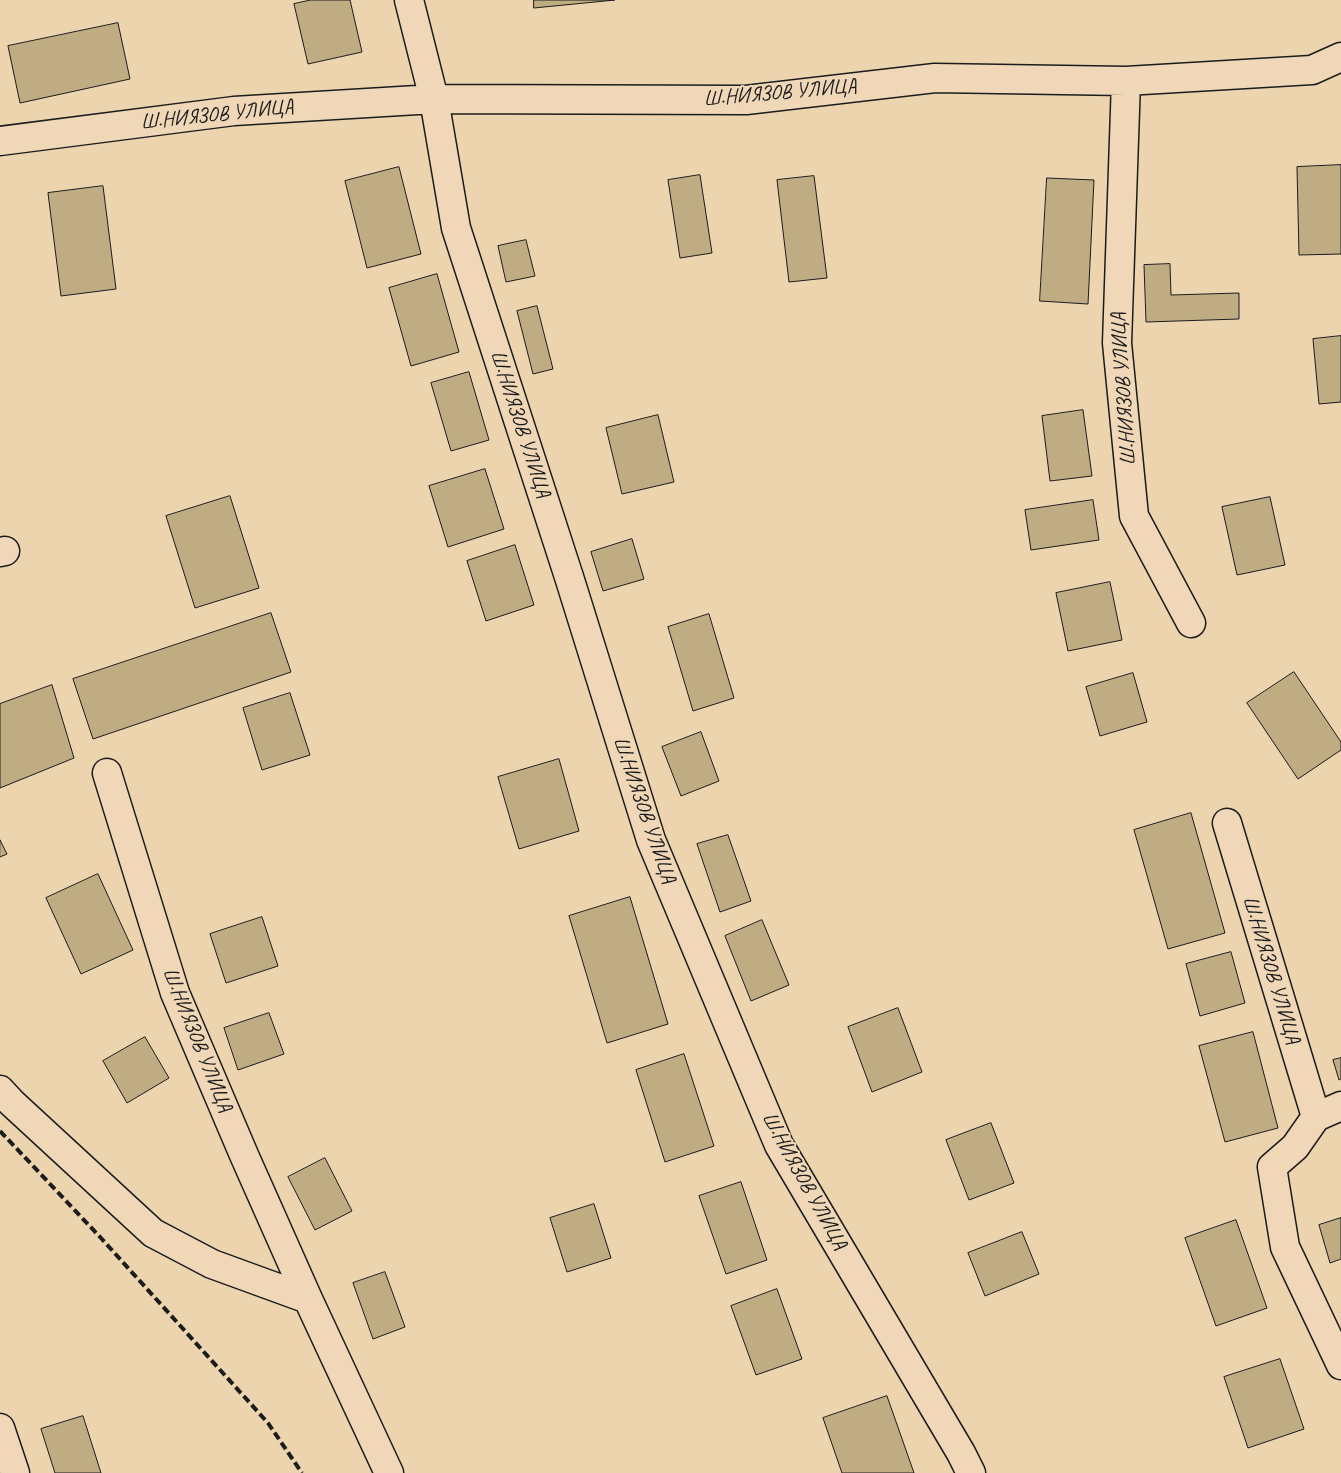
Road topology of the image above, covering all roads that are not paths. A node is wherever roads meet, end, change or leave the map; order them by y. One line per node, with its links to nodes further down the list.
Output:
1 (409, 0): 4 (street, Ш.НИЯЗОВ УЛИЦА)
2 (1341, 57): 3 (street, Ш.НИЯЗОВ УЛИЦА)
3 (1126, 81): 4 (street, Ш.НИЯЗОВ УЛИЦА); 6 (street, Ш.НИЯЗОВ УЛИЦА)
4 (434, 99): 5 (street, Ш.НИЯЗОВ УЛИЦА); 17 (street, Ш.НИЯЗОВ УЛИЦА)
5 (0, 141)
6 (1191, 623)
7 (107, 773): 12 (street, Ш.НИЯЗОВ УЛИЦА)
8 (1226, 823): 11 (street, Ш.НИЯЗОВ УЛИЦА)
9 (0, 1090): 12 (street)
10 (1341, 1106): 11 (street)
11 (1316, 1117): 13 (street)
12 (308, 1299): 16 (street, Ш.НИЯЗОВ УЛИЦА)
13 (1341, 1365)
14 (0, 1428): 15 (street)
15 (15, 1473)
16 (389, 1473)
17 (971, 1473)

